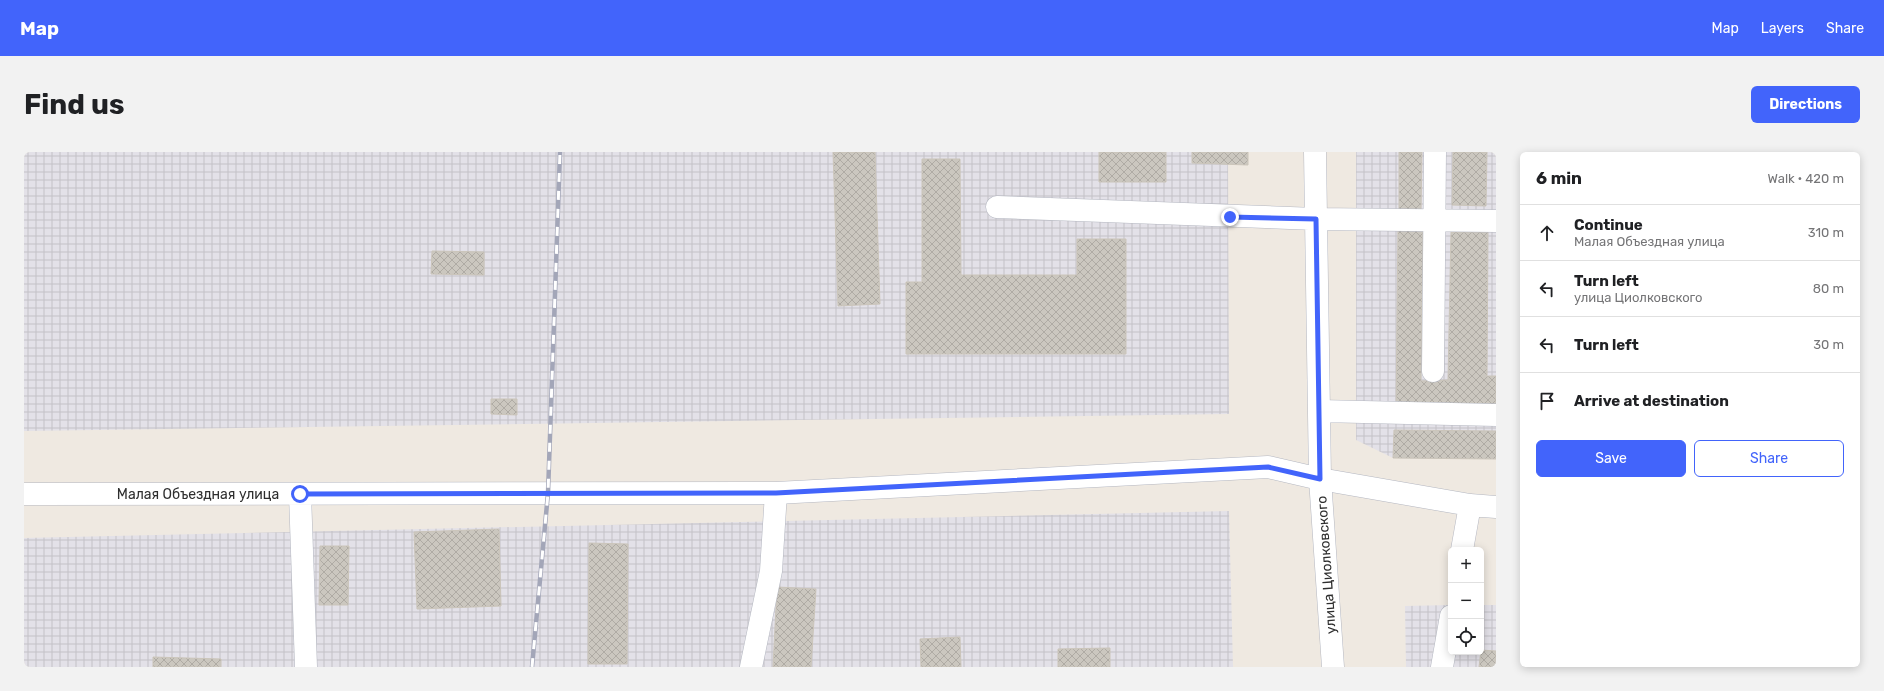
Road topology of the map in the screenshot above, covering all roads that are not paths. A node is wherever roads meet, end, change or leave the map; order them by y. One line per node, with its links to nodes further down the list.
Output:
1 (1315, 152): 4 (street, улица Циолковского)
2 (1435, 152): 5 (street)
3 (996, 208): 4 (street)
4 (1316, 219): 5 (street); 8 (street, улица Циолковского)
5 (1435, 220): 6 (street); 7 (street)
6 (1496, 221)
7 (1433, 371)
8 (1320, 411): 9 (street); 10 (street, улица Циолковского)
9 (1496, 415)
10 (1320, 479): 11 (street, Малая Объездная улица); 14 (street, Малая Объездная улица); 20 (street, улица Циолковского)
11 (776, 493): 13 (street, Малая Объездная улица); 19 (street)
12 (24, 494): 13 (street, Малая Объездная улица)
13 (300, 494): 18 (street)
14 (1470, 505): 15 (street, Малая Объездная улица); 16 (street)
15 (1496, 507)
16 (1463, 547)
17 (1450, 619): 21 (street)
18 (306, 667)
19 (751, 667)
20 (1333, 667)
21 (1442, 667)

